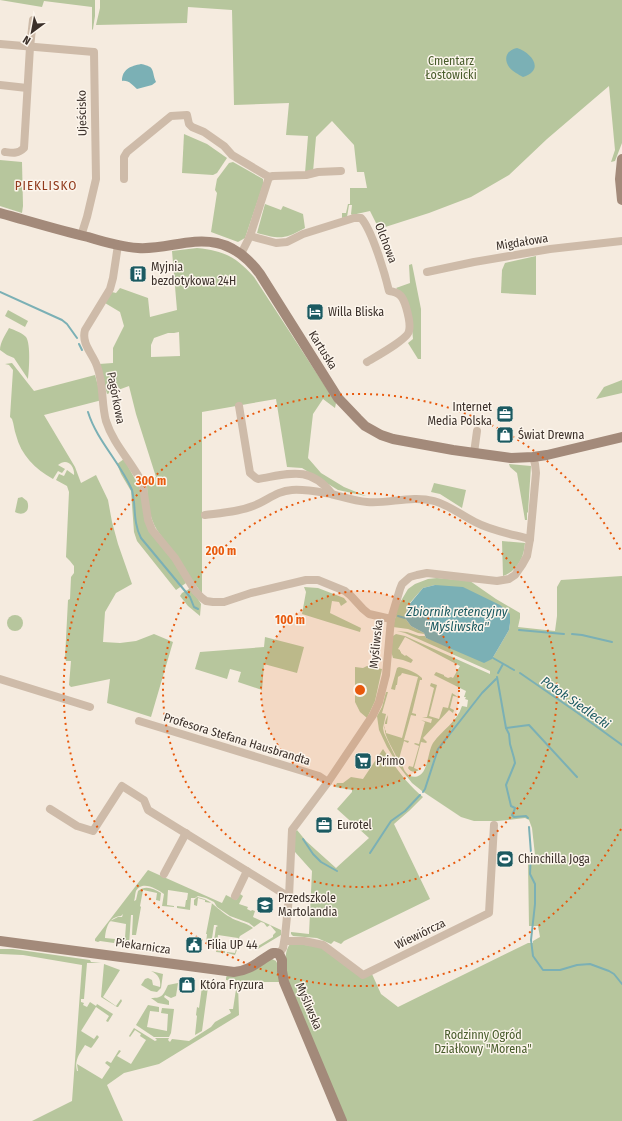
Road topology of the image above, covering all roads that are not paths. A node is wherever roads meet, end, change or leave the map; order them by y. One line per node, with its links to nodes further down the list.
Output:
1 (33, 20): 3 (street)
2 (0, 44): 3 (street, Ujeścisko)
3 (30, 47): 5 (street); 13 (street, Ujeścisko)
4 (0, 85): 5 (street)
5 (27, 88): 6 (street)
6 (5, 152)
7 (622, 159): 11 (street)
8 (341, 170): 9 (street)
9 (269, 177): 10 (street); 14 (street)
10 (124, 179)
11 (622, 200)
12 (0, 213): 13 (street, Kartuska)
13 (81, 236): 16 (street, Kartuska)
14 (250, 236): 17 (street); 19 (street, Olchowa)
15 (622, 241): 18 (street, Migdałowa)
16 (118, 245): 17 (street, Kartuska); 28 (street, Pagórkowa)
17 (241, 254): 23 (street, Kartuska)
18 (427, 272)
19 (367, 362)
20 (239, 406): 25 (street)
21 (477, 431): 23 (street)
22 (622, 437): 24 (street, Kartuska)
23 (474, 453): 24 (street, Kartuska)
24 (533, 457): 27 (street, Myśliwska)
25 (332, 494): 26 (street); 27 (street)
26 (205, 515)
27 (530, 539): 28 (street, Myśliwska)
28 (391, 619): 32 (street, Myśliwska)
29 (0, 679): 30 (street)
30 (90, 707)
31 (139, 721): 32 (street, Profesora Stefana Hausbrandta)
32 (328, 782): 39 (street, Myśliwska)
33 (50, 809): 35 (street)
34 (494, 825): 41 (street, Wiewiórcza)
35 (186, 833): 36 (street); 37 (street)
36 (247, 872): 38 (street); 39 (street)
37 (164, 874)
38 (235, 896)
39 (289, 897): 41 (street, Myśliwska)
40 (0, 941): 42 (street, Piekarnicza)
41 (285, 941): 42 (street, Myśliwska)
42 (279, 954): 43 (street, Myśliwska)
43 (342, 1121)

